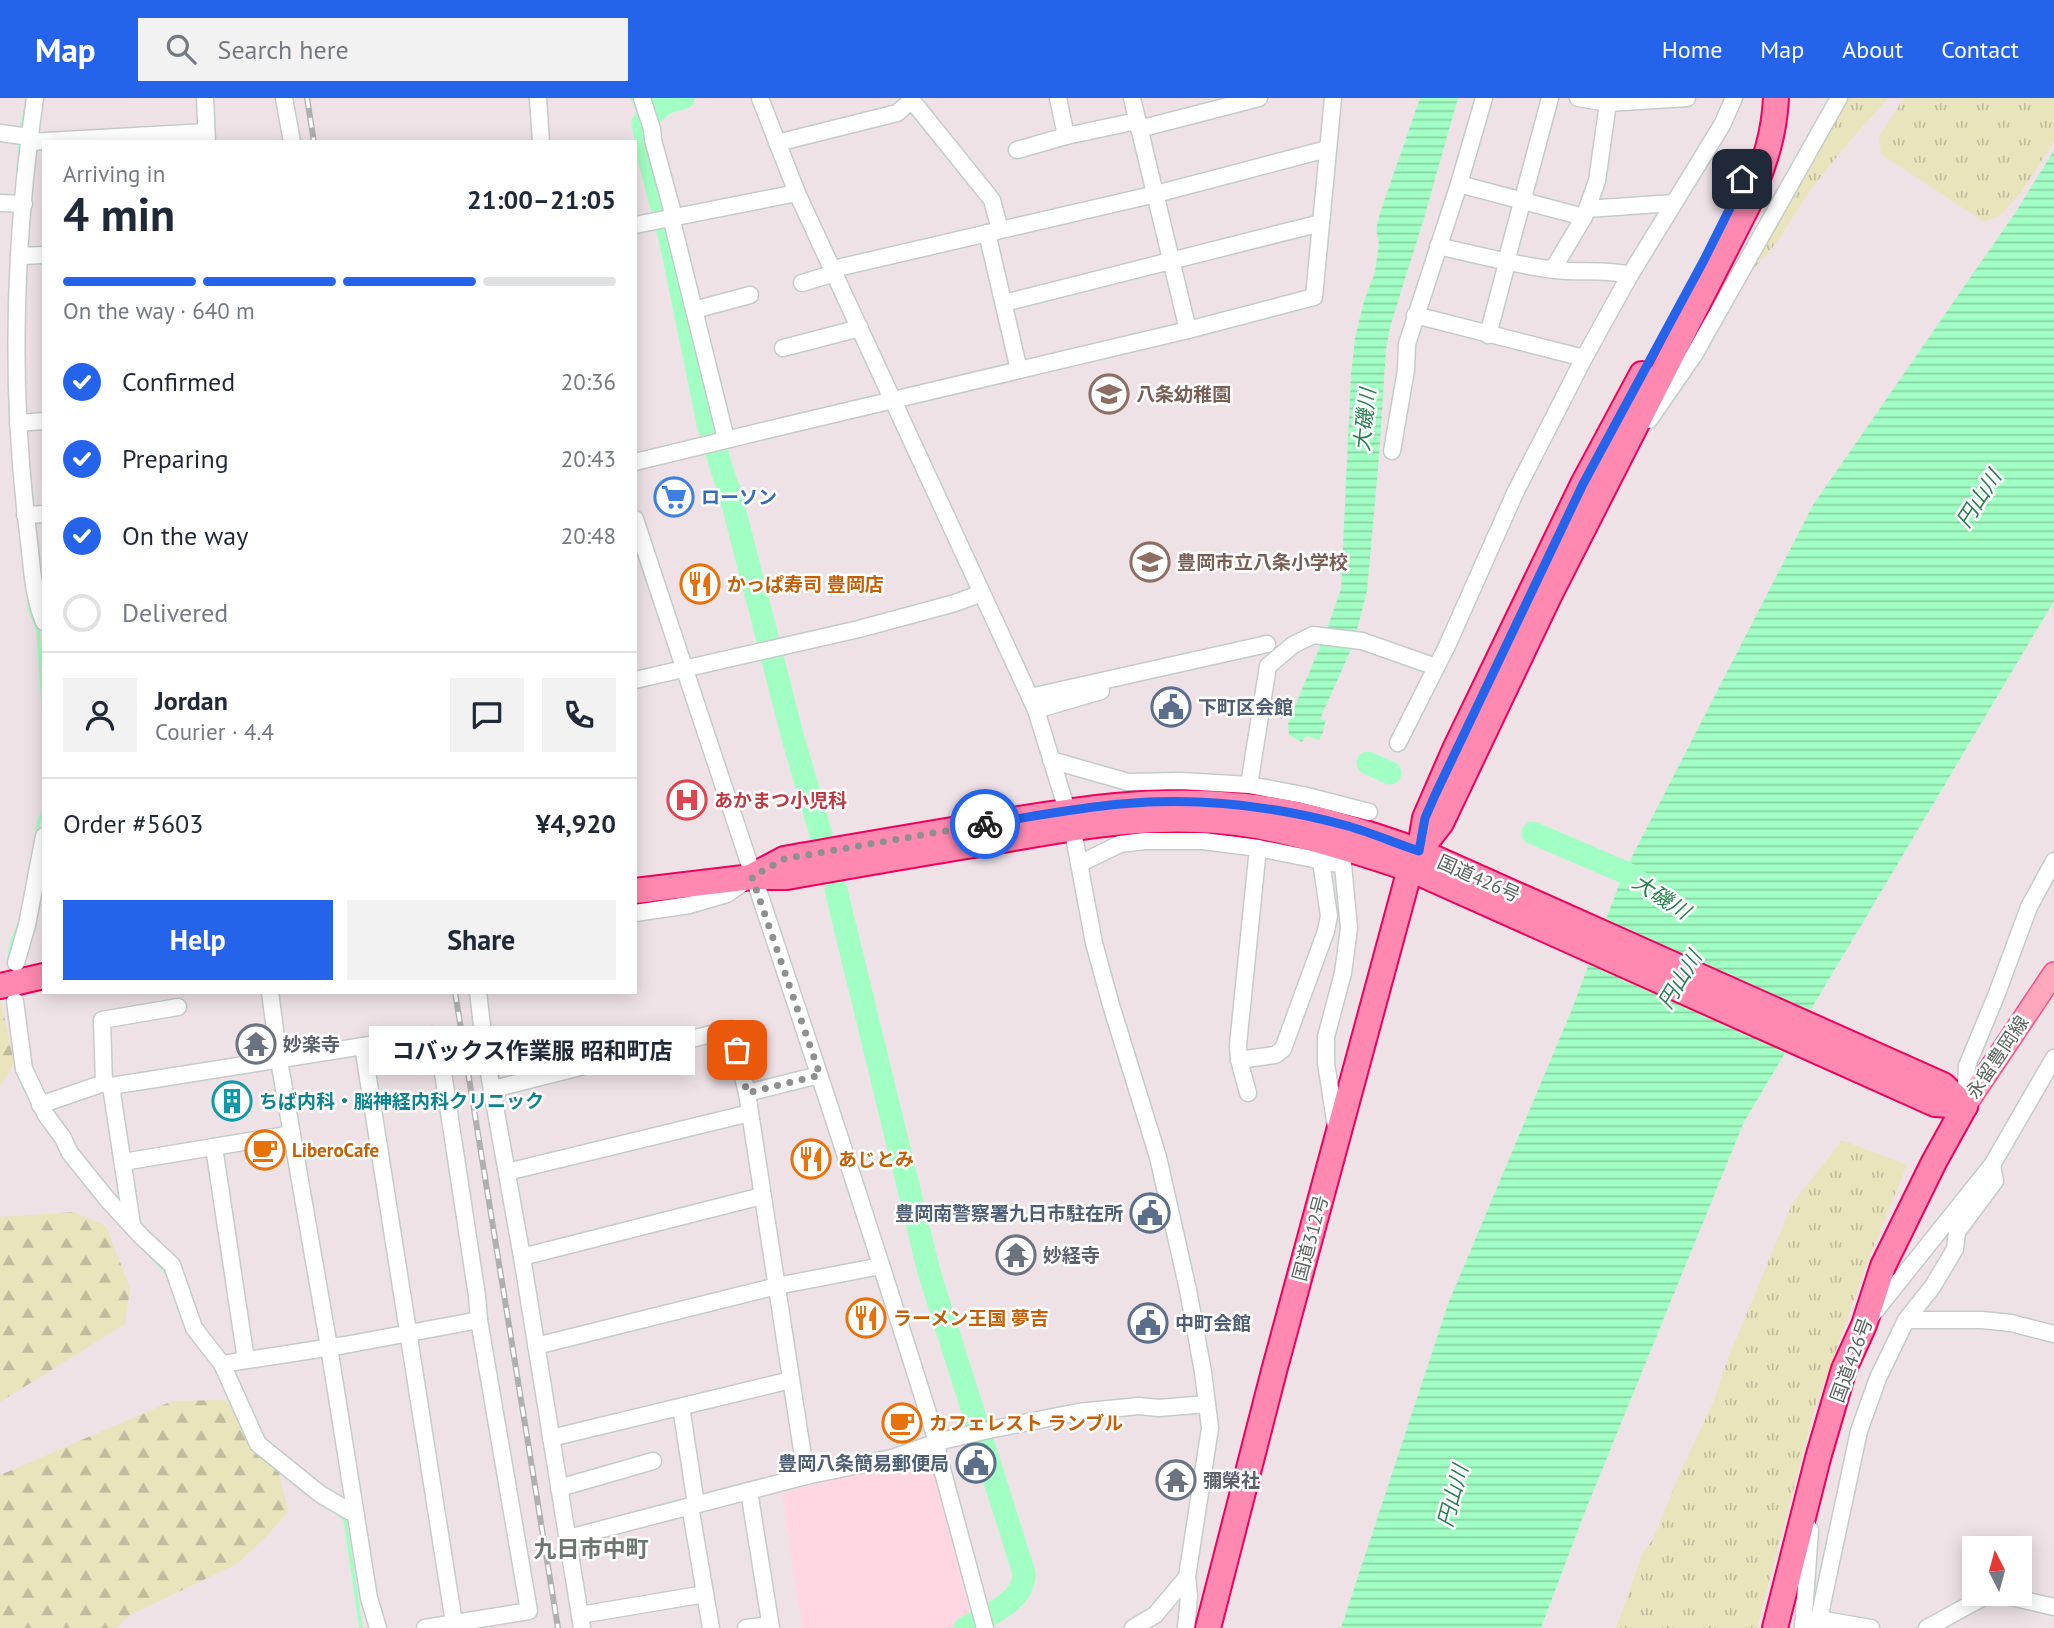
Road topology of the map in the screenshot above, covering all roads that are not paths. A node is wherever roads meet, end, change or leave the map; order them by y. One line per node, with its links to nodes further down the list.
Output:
1 (35, 98): 25 (street)
2 (205, 98): 24 (street)
3 (284, 98): 26 (street)
4 (538, 98): 27 (street)
5 (642, 98): 39 (street)
6 (760, 98): 28 (street)
7 (1058, 98): 23 (street)
8 (1132, 98): 21 (street)
9 (1259, 98): 21 (street)
10 (1333, 98): 29 (street)
11 (1484, 98): 31 (street)
12 (1550, 98): 34 (street)
13 (1578, 98): 20 (street)
14 (1687, 98): 20 (street)
15 (1734, 98): 36 (street)
16 (1764, 98): 86 (highway, 国道312号)
17 (1776, 98): 86 (highway, 国道312号)
18 (1839, 98): 64 (street)
19 (911, 99): 28 (street); 42 (street)
20 (1616, 101): 38 (street)
21 (1138, 125): 23 (street); 33 (street)
22 (0, 134): 25 (street)
23 (1066, 136): 30 (street)
24 (207, 137): 25 (street)
25 (29, 140): 37 (street)
26 (292, 140)
27 (541, 140)
28 (777, 143): 32 (street)
29 (1327, 149): 33 (street); 40 (street)
30 (1017, 150)
31 (1458, 184): 34 (street); 43 (street)
32 (797, 192): 39 (street); 49 (street)
33 (1156, 194): 42 (street); 46 (street)
34 (1522, 201): 38 (street); 47 (street)
35 (0, 203): 37 (street)
36 (1673, 203): 38 (street); 50 (street)
37 (24, 204): 45 (street)
38 (1585, 213): 48 (street)
39 (673, 217): 41 (street); 54 (street)
40 (1321, 223): 46 (street); 57 (street)
41 (637, 225)
42 (994, 232): 49 (street); 53 (street)
43 (1438, 246): 47 (street); 55 (street)
44 (42, 255): 45 (street)
45 (20, 256): 65 (street)
46 (1171, 260): 53 (street); 57 (street)
47 (1507, 263): 48 (street); 58 (street)
48 (1553, 269): 50 (street)
49 (834, 271): 51 (street); 56 (street)
50 (1630, 275): 60 (street)
51 (802, 283)
52 (750, 295): 54 (street)
53 (1004, 303): 61 (street)
54 (694, 310): 66 (street)
55 (1415, 315): 58 (street); 67 (street)
56 (860, 328): 59 (street); 62 (street)
57 (1188, 330): 61 (street)
58 (1488, 335): 60 (street)
59 (783, 348)
60 (1584, 358): 75 (street)
61 (1020, 370): 62 (street)
62 (893, 400): 66 (street); 72 (street)
63 (42, 421): 65 (street)
64 (1649, 421)
65 (18, 423): 70 (street)
66 (726, 439): 68 (street)
67 (1392, 451)
68 (637, 461)
69 (42, 514): 70 (street)
70 (25, 515): 73 (street)
71 (637, 525): 76 (street)
72 (982, 593): 76 (street); 78 (street)
73 (42, 613)
74 (1267, 644): 78 (street)
75 (1436, 667): 79 (street); 81 (street)
76 (684, 668): 77 (street); 90 (street)
77 (637, 680)
78 (1033, 704): 80 (street)
79 (1398, 743)
80 (1051, 760): 81 (street); 82 (street)
81 (1249, 785): 83 (street)
82 (1069, 819): 83 (highway, 国道426号); 89 (street); 90 (highway, 国道426号)
83 (1352, 832): 86 (highway, 国道426号); 87 (street); 112 (street)
84 (42, 846): 93 (street)
85 (1258, 848): 87 (street); 89 (street); 103 (street)
86 (1414, 860): 110 (highway, 国道426号); 112 (highway, 国道312号)
87 (1321, 861): 103 (street)
88 (2054, 861): 110 (street)
89 (1079, 864): 133 (street)
90 (752, 877): 91 (highway, 国道426号); 92 (street); 104 (street)
91 (637, 891)
92 (637, 913)
93 (16, 963)
94 (2054, 973): 110 (main road, 永留豊岡線)
95 (42, 977): 96 (highway)
96 (8, 994): 109 (street)
97 (270, 994): 102 (street)
98 (478, 994): 106 (street)
99 (178, 1007): 105 (street)
100 (363, 1046): 102 (street); 123 (street); 126 (street)
101 (2054, 1058): 116 (street)
102 (279, 1060): 105 (street); 113 (street)
103 (1240, 1060): 108 (street)
104 (820, 1075): 107 (street); 121 (street)
105 (107, 1084): 109 (street); 115 (street)
106 (493, 1089): 107 (street); 117 (street)
107 (747, 1093): 111 (street)
108 (1248, 1093)
109 (40, 1105): 119 (street)
110 (1965, 1106): 125 (highway, 国道426号)
111 (750, 1112): 117 (street); 118 (street)
112 (1338, 1133): 161 (highway, 国道312号)
113 (292, 1134): 114 (street); 129 (street)
114 (214, 1147): 115 (street); 130 (street)
115 (123, 1161): 119 (street)
116 (1992, 1165): 124 (street); 125 (street)
117 (507, 1172): 120 (street)
118 (762, 1196): 120 (street); 122 (street)
119 (132, 1225): 131 (street)
120 (522, 1257): 128 (street)
121 (881, 1266): 122 (street); 136 (street)
122 (777, 1286): 128 (street); 132 (street)
123 (479, 1320): 126 (street); 151 (street)
124 (1906, 1320): 127 (street); 153 (street)
125 (1864, 1325): 143 (highway, 国道426号)
126 (409, 1334): 129 (street); 151 (street)
127 (2054, 1334)
128 (536, 1346): 135 (street)
129 (330, 1347): 130 (street); 142 (street)
130 (246, 1360): 131 (street)
131 (222, 1364): 142 (street)
132 (791, 1380): 134 (street); 138 (street)
133 (1207, 1404): 136 (street); 145 (street)
134 (681, 1407): 135 (street); 141 (street)
135 (551, 1438): 139 (street)
136 (937, 1442): 138 (street); 152 (street)
137 (653, 1461): 139 (street)
138 (806, 1476): 140 (street)
139 (559, 1488): 144 (street)
140 (749, 1490): 141 (street); 154 (street)
141 (693, 1505): 144 (street); 146 (street)
142 (356, 1515): 155 (street)
143 (1802, 1519): 162 (highway, 国道426号); 163 (street)
144 (568, 1538): 150 (street)
145 (1187, 1577): 159 (street); 160 (street)
146 (705, 1594): 150 (street); 157 (street)
147 (2032, 1602): 149 (street)
148 (1967, 1606): 165 (street)
149 (2054, 1607)
150 (581, 1621)
151 (454, 1623): 156 (street)
152 (983, 1623)
153 (1818, 1623): 164 (street)
154 (771, 1627): 158 (street)
155 (378, 1628)
156 (425, 1628)
157 (711, 1628)
158 (746, 1628)
159 (1133, 1628)
160 (1186, 1628)
161 (1208, 1628)
162 (1775, 1628)
163 (1803, 1628)
164 (1871, 1628)
165 (1927, 1628)

